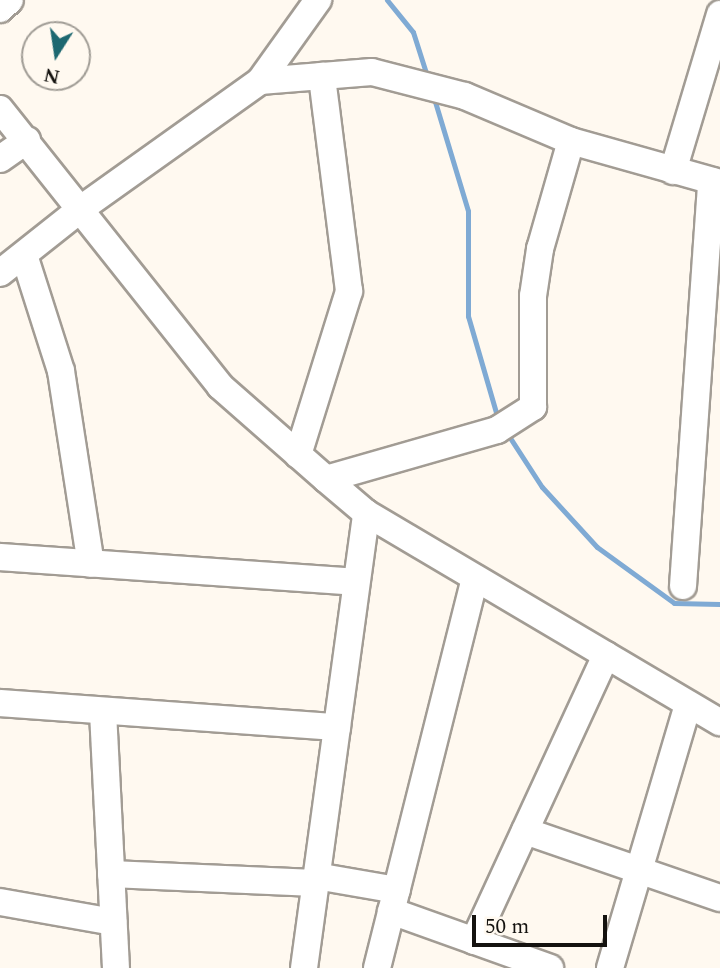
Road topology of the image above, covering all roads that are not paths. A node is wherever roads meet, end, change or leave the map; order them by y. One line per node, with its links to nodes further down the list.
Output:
1 (10, 0): 3 (street)
2 (318, 0): 6 (street)
3 (0, 9)
4 (720, 14): 11 (street)
5 (322, 76): 6 (street); 9 (street); 16 (street)
6 (260, 81): 13 (street)
7 (0, 109): 8 (street)
8 (27, 139): 10 (street); 13 (street)
9 (571, 141): 11 (street); 17 (street)
10 (0, 159)
11 (674, 171): 12 (street)
12 (715, 182): 23 (street)
13 (82, 208): 14 (street); 16 (street)
14 (24, 255): 15 (street); 20 (street)
15 (0, 273)
16 (298, 455): 17 (street)
17 (326, 479): 18 (street)
18 (366, 513): 21 (street); 22 (street)
19 (0, 558): 20 (street)
20 (91, 564): 22 (street)
21 (475, 578): 24 (street); 35 (street)
22 (356, 582): 29 (street)
23 (682, 586)
24 (606, 655): 26 (street); 30 (street)
25 (0, 703): 27 (street)
26 (688, 705): 28 (street); 31 (street)
27 (103, 712): 29 (street); 32 (street)
28 (720, 722)
29 (337, 727): 33 (street)
30 (525, 831): 31 (street); 38 (street)
31 (639, 870): 34 (street); 43 (street)
32 (111, 874): 33 (street); 37 (street)
33 (316, 880): 35 (street); 40 (street)
34 (720, 898)
35 (394, 900): 38 (street); 41 (street)
36 (0, 902): 37 (street)
37 (113, 922): 39 (street)
38 (474, 941): 42 (street)
39 (116, 968)
40 (304, 968)
41 (377, 968)
42 (550, 968)
43 (610, 968)

